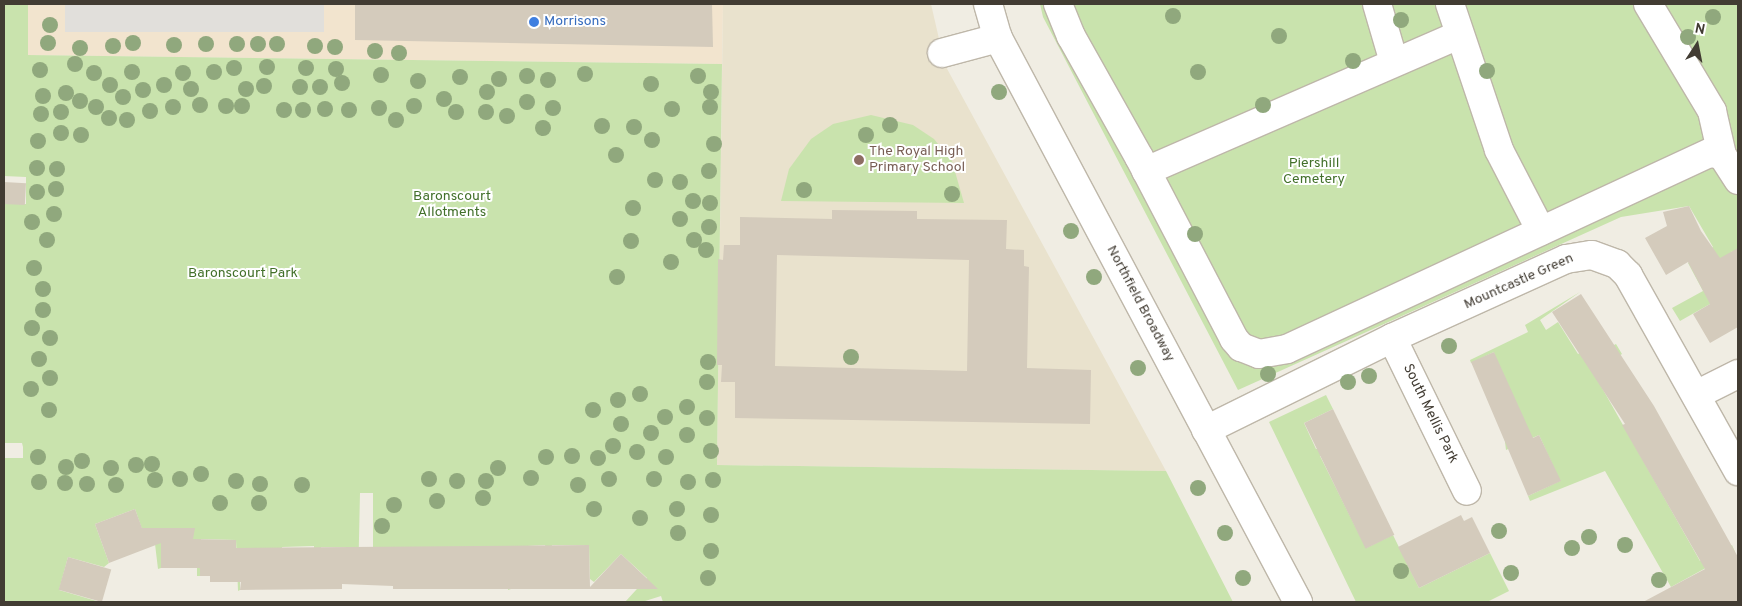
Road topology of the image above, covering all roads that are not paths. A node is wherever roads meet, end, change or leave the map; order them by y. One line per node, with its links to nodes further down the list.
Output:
1 (988, 4): 7 (street, Northfield Broadway)
2 (1058, 4): 11 (street)
3 (1377, 4): 9 (street)
4 (1450, 4): 6 (street)
5 (1648, 4): 10 (street)
6 (1460, 36): 9 (street); 13 (street)
7 (998, 38): 8 (street); 17 (street, Northfield Broadway)
8 (942, 53)
9 (1394, 62): 11 (street)
10 (1722, 155): 12 (street); 13 (street)
11 (1146, 171): 13 (street)
12 (1738, 180)
13 (1542, 231)
14 (1392, 338): 16 (street, Mountcastle Green); 17 (street, Mountcastle Green); 19 (street, South Mellis Park)
15 (1738, 374): 16 (street)
16 (1696, 395): 18 (street, Mountcastle Green)
17 (1206, 430): 20 (street, Northfield Broadway)
18 (1738, 471)
19 (1467, 491)
20 (1298, 602)

